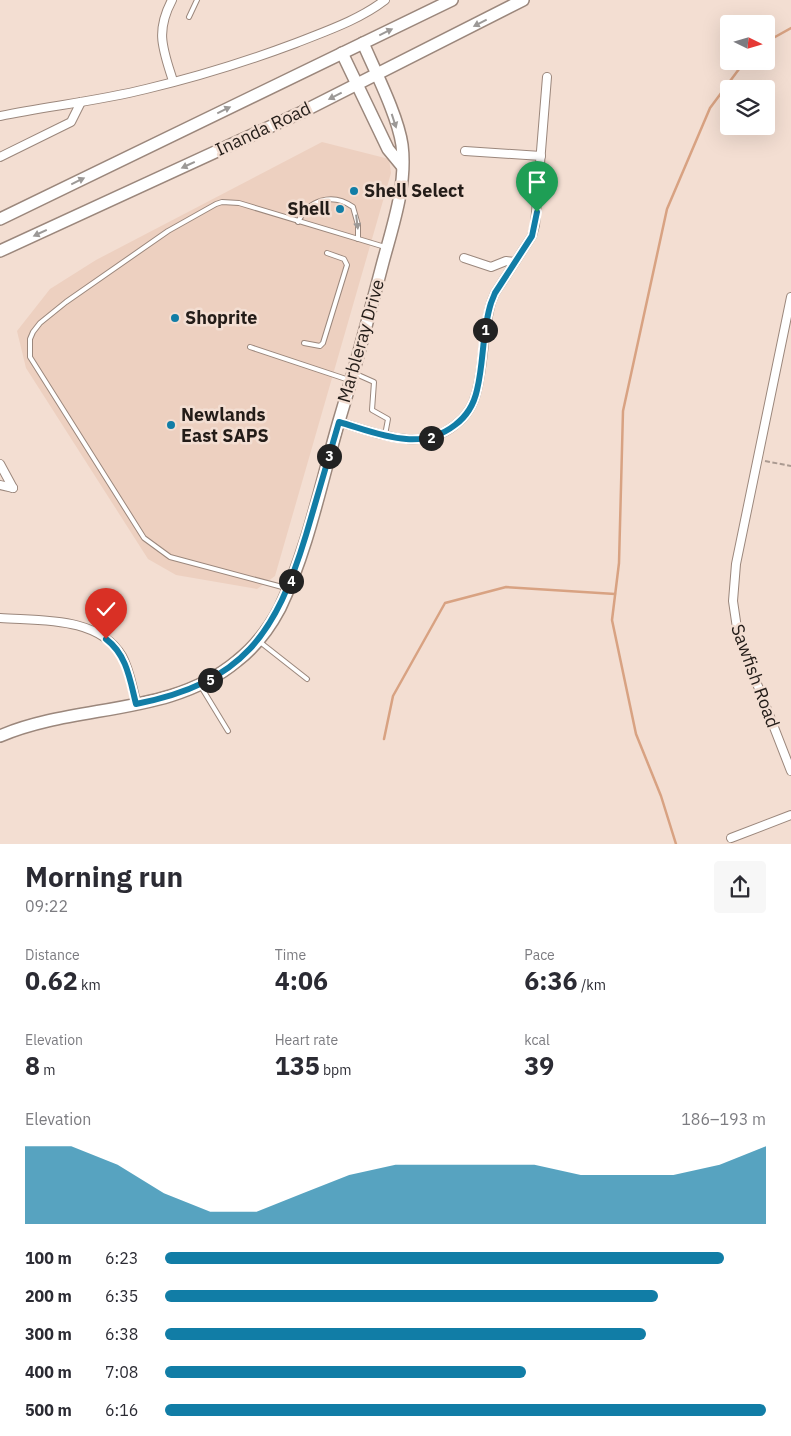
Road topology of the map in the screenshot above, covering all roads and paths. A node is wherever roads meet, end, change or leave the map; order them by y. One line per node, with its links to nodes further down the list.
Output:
1 (172, 0): 11 (street)
2 (197, 0): 6 (lane)
3 (385, 0): 11 (street)
4 (452, 0): 7 (main road, Inanda Road, one-way to 4)
5 (523, 0): 9 (main road, Inanda Road, one-way to 9)
6 (189, 17)
7 (363, 43): 8 (main road, Inanda Road); 9 (main road, Marbleray Drive)
8 (342, 53): 12 (main road); 19 (main road, Inanda Road, one-way to 8)
9 (377, 75): 12 (main road, Inanda Road); 18 (main road, Marbleray Drive, one-way to 18)
10 (547, 77): 16 (street)
11 (173, 81): 13 (street)
12 (356, 85): 18 (main road); 23 (main road, Inanda Road, one-way to 23)
13 (81, 102): 14 (street); 17 (street)
14 (0, 116)
15 (465, 151): 16 (street)
16 (541, 156): 26 (street)
17 (0, 157)
18 (402, 166): 22 (main road, Marbleray Drive)
19 (0, 219)
20 (298, 222): 21 (lane); 21 (lane, one-way to 21); 37 (lane)
21 (358, 239): 22 (lane)
22 (387, 248): 30 (main road, Marbleray Drive)
23 (0, 251)
24 (327, 253): 28 (lane)
25 (464, 258): 26 (street)
26 (515, 262): 32 (street)
27 (791, 297): 33 (street, Sawfish Road)
28 (304, 343)
29 (250, 347): 30 (lane)
30 (352, 377): 31 (main road, Marbleray Drive); 32 (lane)
31 (339, 422): 32 (street); 37 (main road, Marbleray Drive)
32 (385, 435)
33 (758, 460): 35 (path); 45 (street, Sawfish Road)
34 (0, 464): 36 (street)
35 (791, 466)
36 (0, 485)
37 (288, 588): 39 (main road, Marbleray Drive)
38 (0, 618): 42 (street)
39 (258, 641): 40 (lane); 41 (main road, Marbleray Drive)
40 (306, 678)
41 (200, 685): 42 (main road, Marbleray Drive); 43 (lane)
42 (136, 704): 44 (main road, Marbleray Drive)
43 (228, 731)
44 (0, 736)
45 (791, 771)
46 (791, 815): 47 (street)
47 (731, 838)

